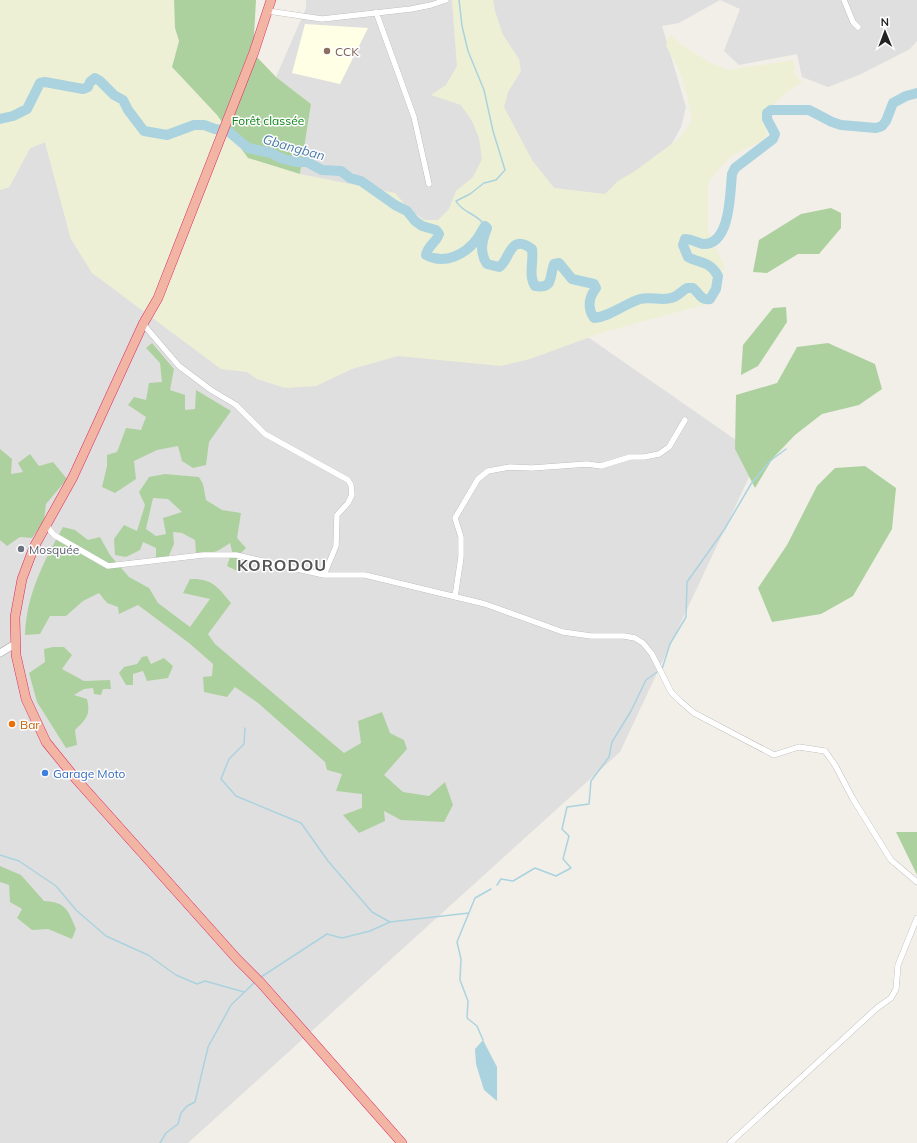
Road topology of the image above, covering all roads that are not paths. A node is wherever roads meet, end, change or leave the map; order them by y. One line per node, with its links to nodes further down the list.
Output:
1 (271, 0): 4 (highway)
2 (446, 0): 5 (street)
3 (844, 0): 6 (street)
4 (268, 11): 5 (street); 8 (highway)
5 (376, 12): 7 (street)
6 (858, 27)
7 (429, 184)
8 (143, 324): 10 (highway); 11 (street)
9 (685, 420): 12 (street)
10 (46, 525): 11 (street); 13 (highway)
11 (324, 575): 12 (street)
12 (455, 598): 15 (street)
13 (15, 644): 14 (street); 17 (highway)
14 (0, 653)
15 (917, 882)
16 (917, 918): 18 (street)
17 (402, 1143)
18 (730, 1143)

